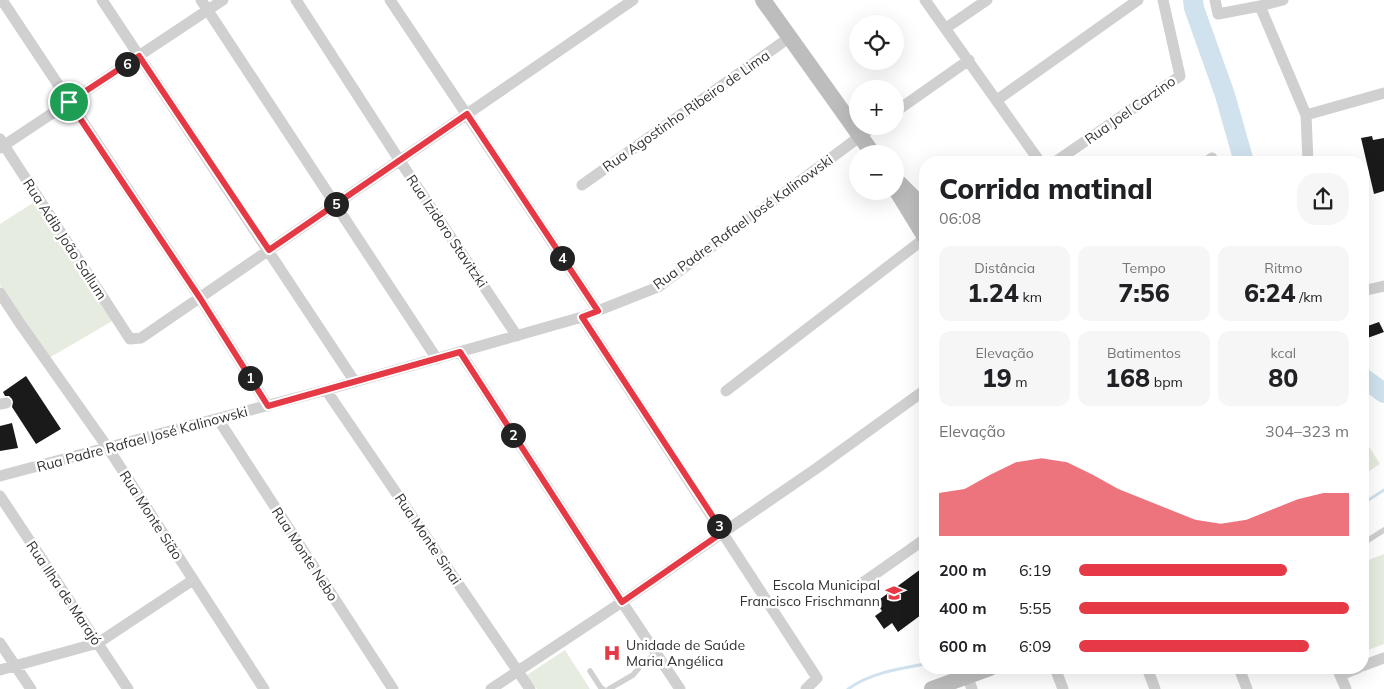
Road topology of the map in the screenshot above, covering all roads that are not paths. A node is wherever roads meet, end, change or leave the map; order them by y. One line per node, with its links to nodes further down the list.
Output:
1 (2, 0): 22 (street)
2 (102, 0): 18 (street)
3 (223, 0): 14 (street)
4 (296, 0): 32 (street, Rua Izidoro Stavitzki)
5 (390, 0): 25 (street)
6 (633, 0): 25 (street)
7 (764, 0): 17 (street)
8 (925, 0): 16 (street)
9 (987, 0): 16 (street)
10 (1138, 0): 21 (street)
11 (1163, 0): 30 (street, Rua Joel Carzino)
12 (1215, 0): 15 (street)
13 (1283, 0): 15 (street)
14 (205, 5): 18 (street); 37 (street)
15 (1260, 6): 26 (street)
16 (946, 28): 19 (street)
17 (790, 37): 24 (street); 33 (street, Rua Agostinho Ribeiro de Lima)
18 (139, 56): 22 (street); 40 (street)
19 (969, 60): 21 (street); 23 (street)
20 (1384, 93): 26 (street)
21 (997, 100): 29 (street)
22 (69, 102): 28 (street); 44 (street)
23 (904, 106)
24 (849, 108)
25 (467, 114): 32 (street); 45 (street)
26 (1306, 114): 31 (street)
27 (863, 135): 45 (street, Rua Padre Rafael José Kalinowski)
28 (2, 144): 44 (street, Rua Adib João Sallum)
29 (1036, 156)
30 (1064, 156)
31 (1308, 156)
32 (400, 161): 37 (street); 47 (street, Rua Izidoro Stavitzki)
33 (582, 185)
34 (904, 188): 36 (street)
35 (902, 200): 38 (street)
36 (919, 203)
37 (335, 205): 40 (street); 49 (street)
38 (919, 227)
39 (919, 242): 52 (street)
40 (269, 250): 44 (street); 50 (street)
41 (1384, 286): 42 (street)
42 (1369, 289)
43 (0, 294): 56 (street, Rua Monte Sião)
44 (200, 298): 54 (street)
45 (598, 311): 46 (street, Rua Padre Rafael José Kalinowski)
46 (582, 317): 47 (street, Rua Padre Rafael José Kalinowski); 60 (street)
47 (517, 336): 48 (street, Rua Padre Rafael José Kalinowski)
48 (460, 352): 49 (street, Rua Padre Rafael José Kalinowski); 65 (street)
49 (437, 359): 50 (street, Rua Padre Rafael José Kalinowski)
50 (355, 382): 51 (street, Rua Padre Rafael José Kalinowski)
51 (326, 390): 54 (street, Rua Padre Rafael José Kalinowski); 73 (street, Rua Monte Sinai)
52 (726, 391)
53 (919, 394): 60 (street)
54 (268, 406): 55 (street, Rua Padre Rafael José Kalinowski)
55 (218, 419): 56 (street, Rua Padre Rafael José Kalinowski); 84 (street, Rua Monte Nebo)
56 (108, 448): 57 (street, Rua Padre Rafael José Kalinowski); 63 (street, Rua Monte Sião)
57 (0, 476)
58 (0, 496): 67 (street, Rua Ilha de Marajó)
59 (1384, 530): 61 (lane)
60 (723, 532): 65 (street); 90 (street)
61 (1369, 540)
62 (919, 542): 64 (street)
63 (193, 580): 67 (street); 83 (street, Rua Monte Sião)
64 (858, 586)
65 (622, 602): 68 (street); 73 (street)
66 (0, 643): 71 (street)
67 (98, 643): 71 (street); 82 (street, Rua Ilha de Marajó)
68 (656, 654): 88 (lane); 89 (street)
69 (1384, 658): 70 (street)
70 (1369, 663)
71 (15, 666): 72 (street); 81 (street)
72 (0, 670)
73 (518, 671): 85 (street); 86 (street, Rua Monte Sinai)
74 (590, 671): 87 (lane)
75 (981, 674): 80 (street)
76 (1057, 674): 92 (street)
77 (1149, 674): 93 (street)
78 (1241, 674): 94 (street)
79 (1340, 674): 95 (street)
80 (970, 682): 91 (street)
81 (31, 689)
82 (128, 689)
83 (264, 689)
84 (393, 689)
85 (491, 689)
86 (530, 689)
87 (604, 689)
88 (609, 689)
89 (680, 689)
90 (806, 689)
91 (932, 689)
92 (1063, 689)
93 (1155, 689)
94 (1247, 689)
95 (1346, 689)

